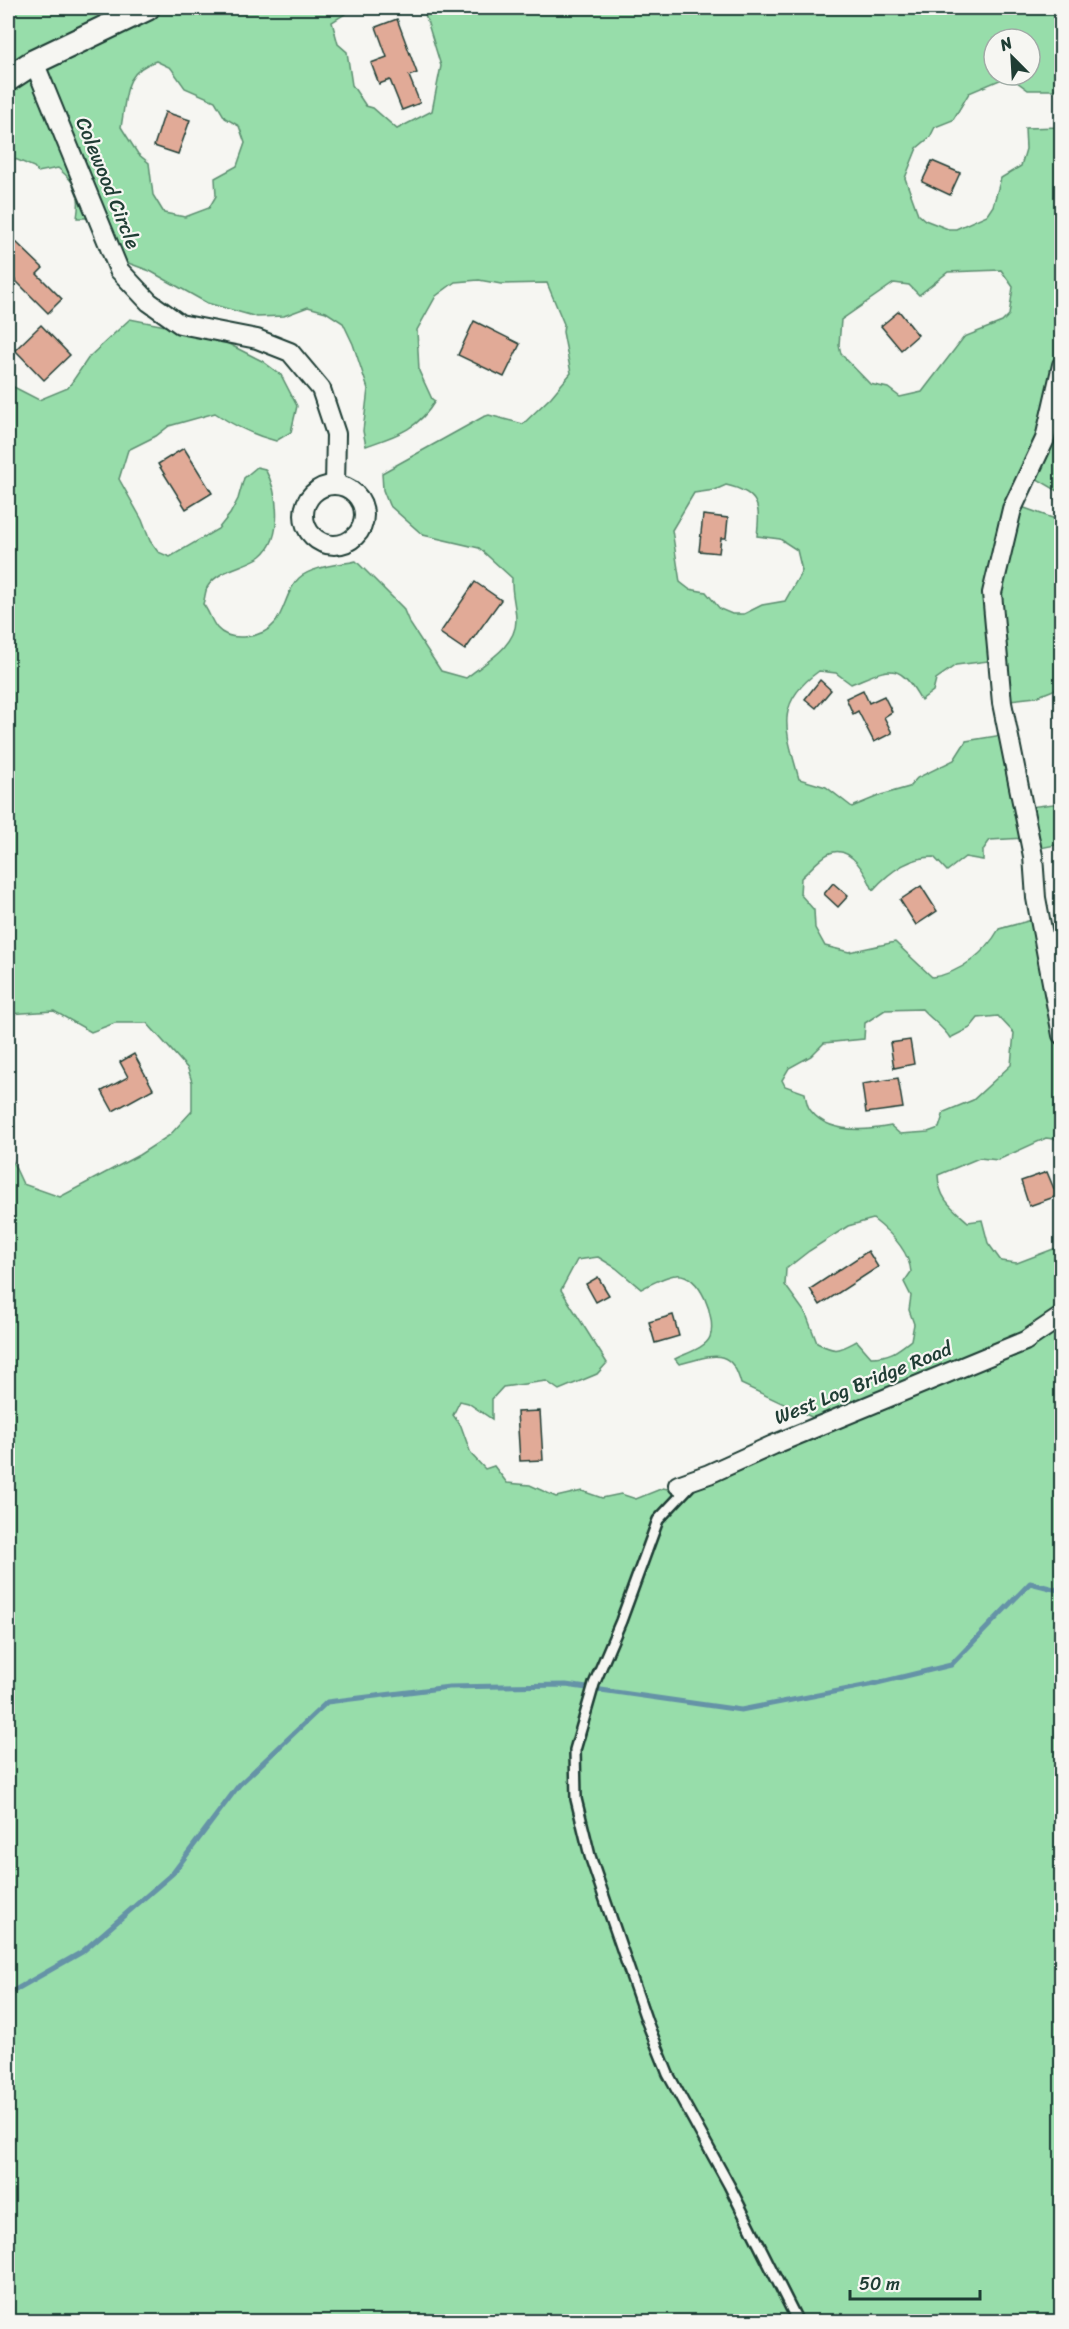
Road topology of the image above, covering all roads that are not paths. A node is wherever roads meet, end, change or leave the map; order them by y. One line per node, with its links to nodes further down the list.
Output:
1 (147, 8): 2 (street)
2 (34, 62): 3 (street); 5 (street, Colewood Circle)
3 (8, 79)
4 (1062, 365): 6 (street)
5 (335, 485)
6 (1062, 1035)
7 (1062, 1316): 8 (street, West Log Bridge Road)
8 (702, 1477): 9 (street, West Log Bridge Road); 10 (lane)
9 (678, 1485)
10 (798, 2322)

